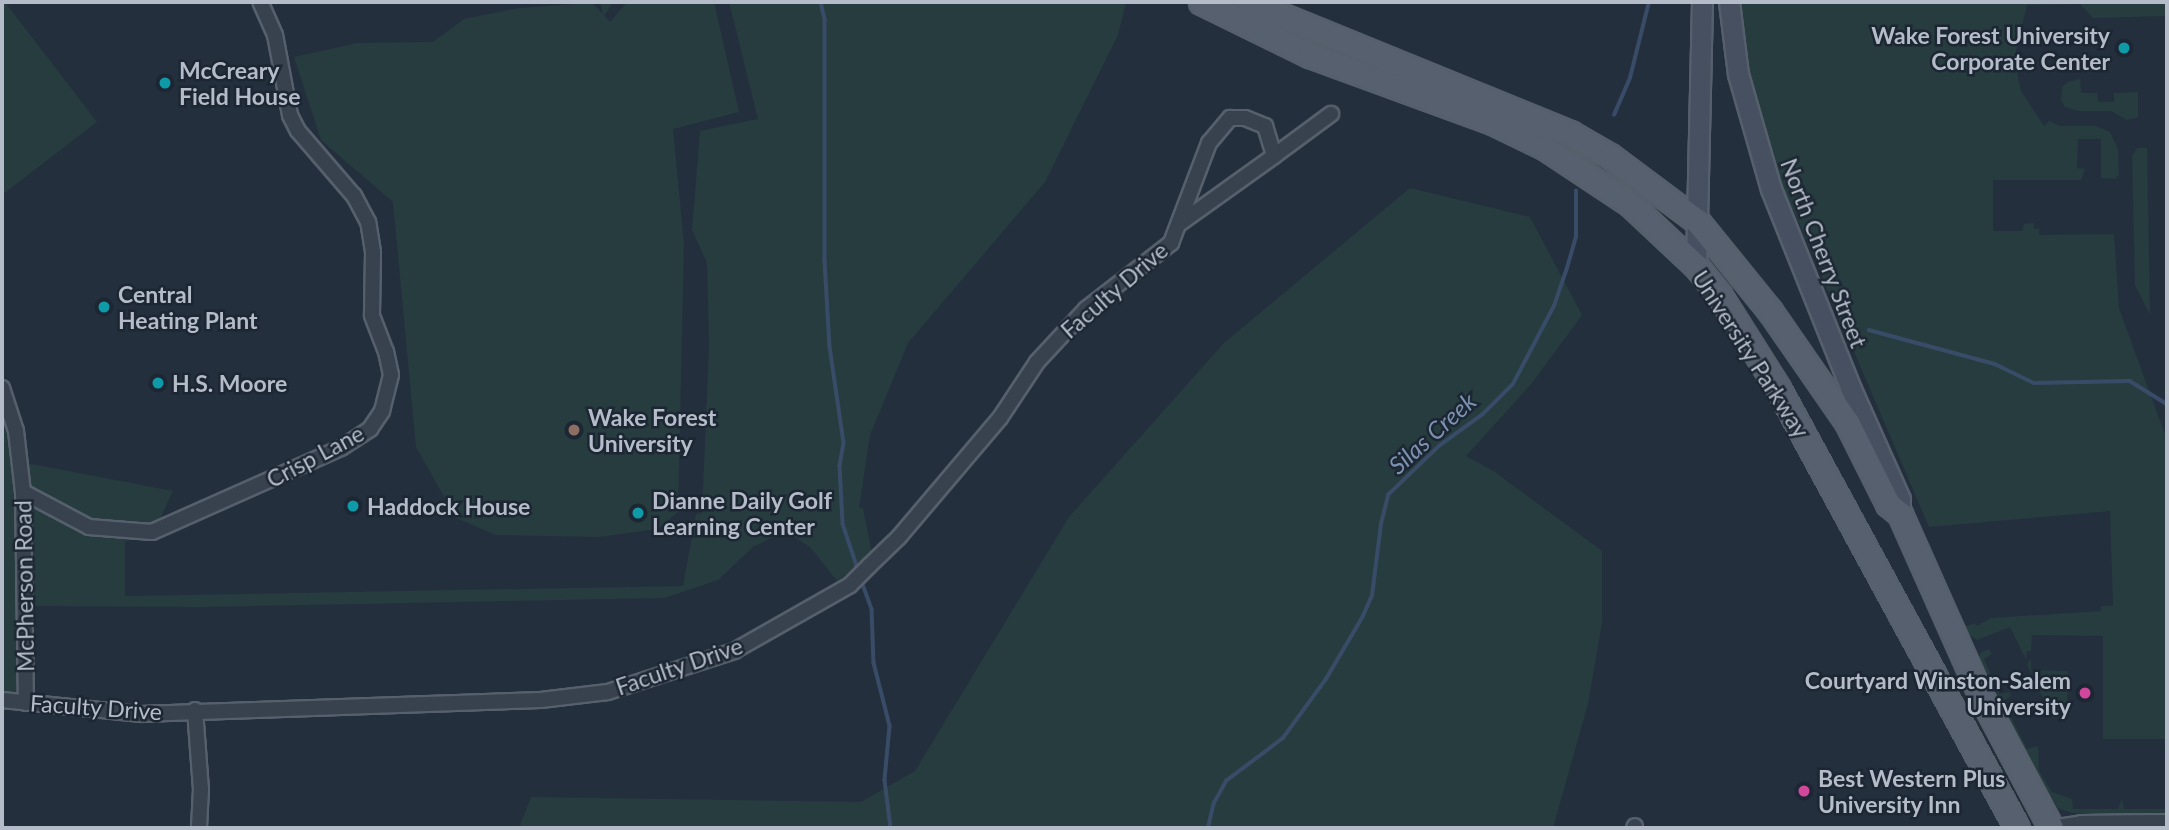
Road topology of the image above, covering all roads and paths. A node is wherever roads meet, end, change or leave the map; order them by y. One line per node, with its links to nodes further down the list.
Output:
1 (260, 2): 12 (street, Crisp Lane)
2 (1201, 2): 10 (main road, University Parkway)
3 (1249, 2): 8 (main road, University Parkway)
4 (1702, 2): 8 (main road)
5 (1729, 2): 13 (main road, North Cherry Street)
6 (1331, 114): 7 (street)
7 (1273, 156): 9 (street, Faculty Drive); 9 (street, Faculty Drive)
8 (1697, 221): 10 (main road); 13 (main road, University Parkway)
9 (1179, 224): 16 (street, Faculty Drive)
10 (1696, 266): 19 (main road, University Parkway)
11 (2, 388): 12 (street, McPherson Road)
12 (23, 492): 15 (street, McPherson Road)
13 (1900, 514): 20 (main road, University Parkway)
14 (2, 701): 15 (street, Faculty Drive)
15 (26, 703): 16 (street, Faculty Drive)
16 (195, 710): 18 (street)
17 (2167, 822): 20 (street)
18 (199, 828)
19 (2017, 828)
20 (2051, 828)

